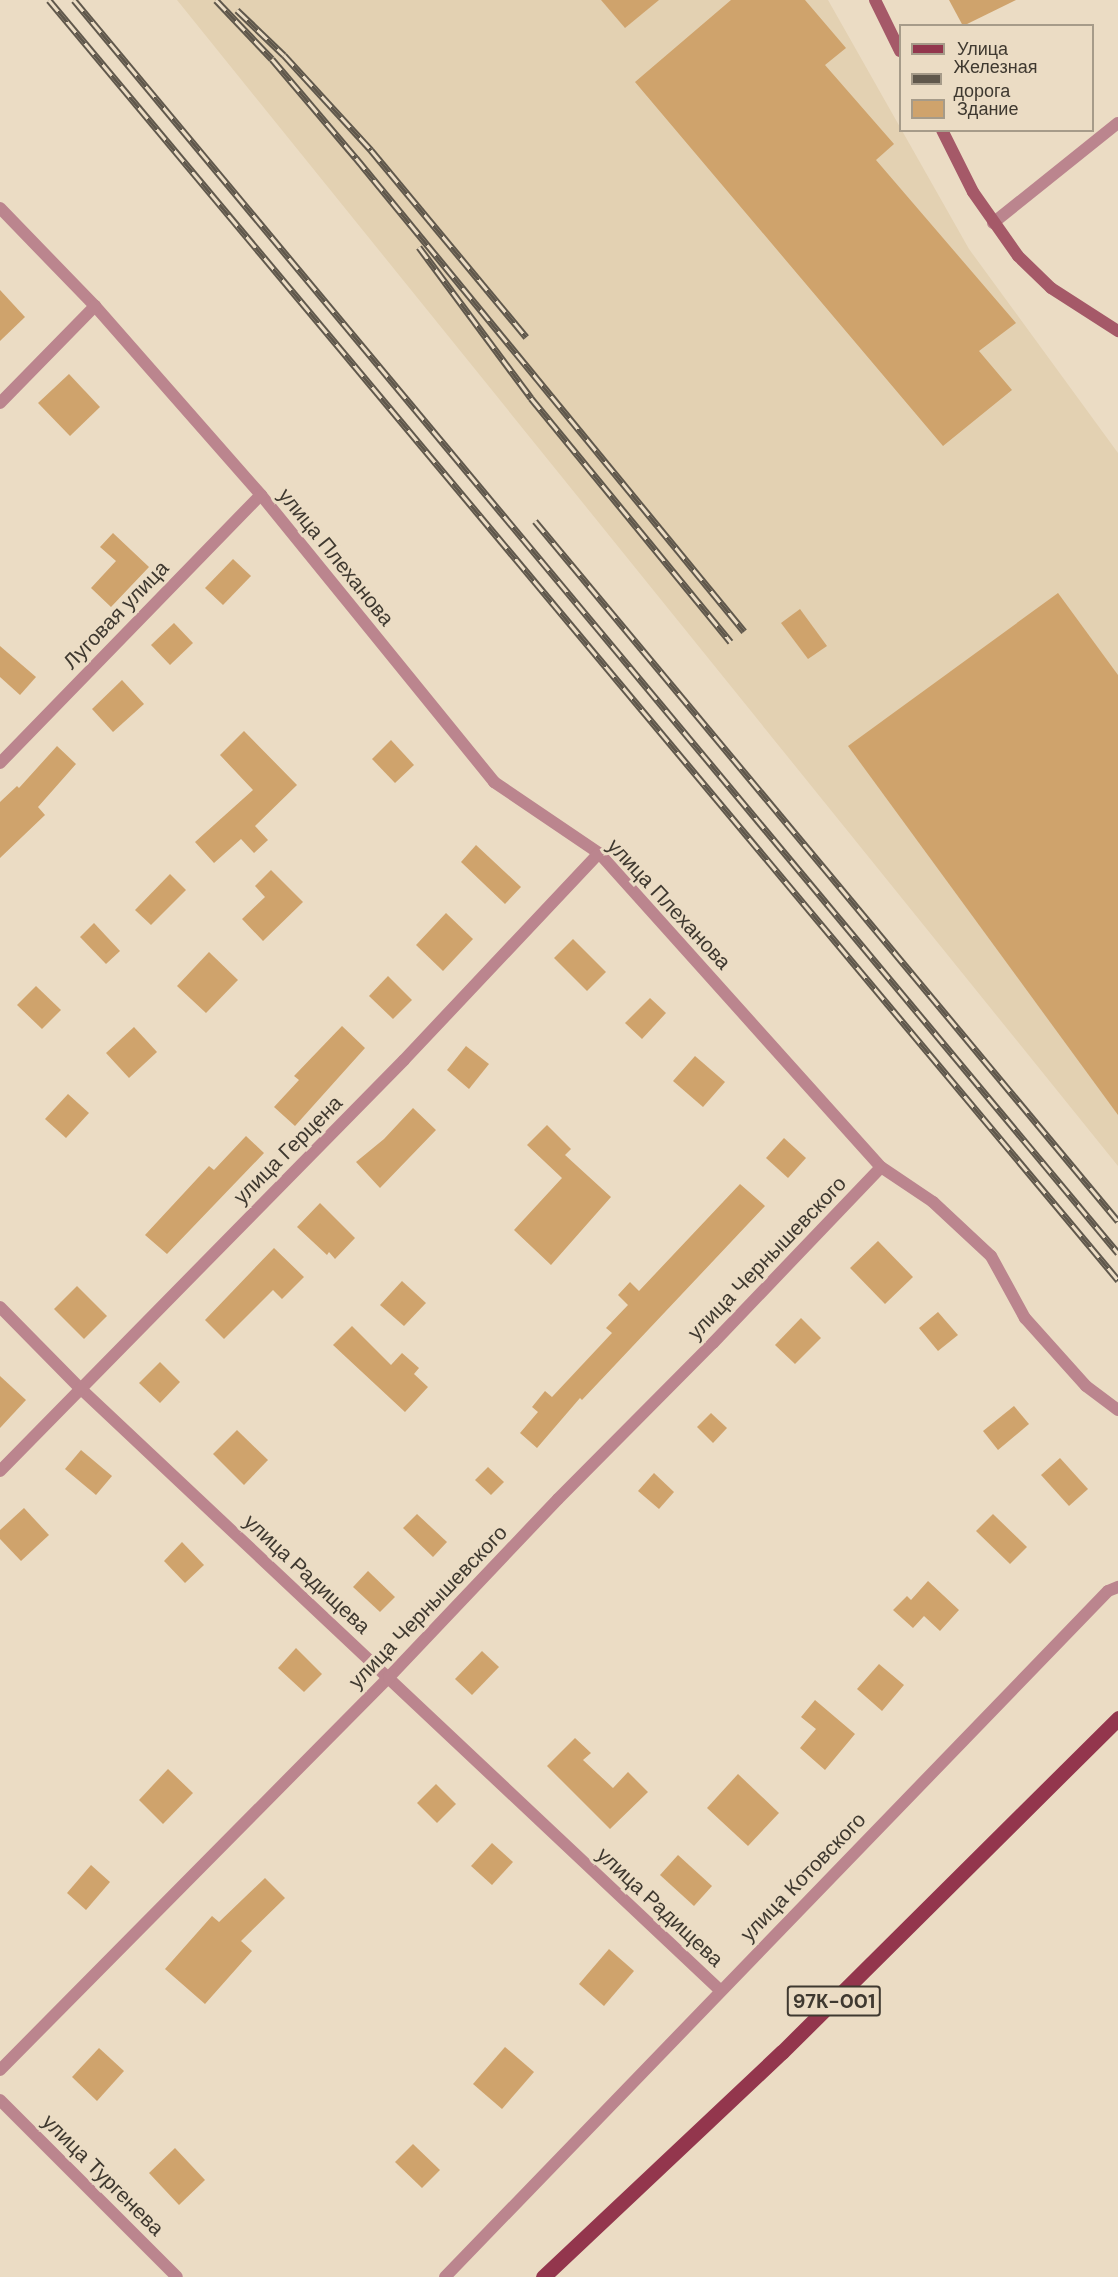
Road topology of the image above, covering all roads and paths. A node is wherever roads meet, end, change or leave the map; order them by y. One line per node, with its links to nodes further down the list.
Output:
1 (874, 0): 2 (main road)
2 (899, 49)
3 (1118, 123): 6 (street)
4 (943, 132): 6 (main road)
5 (0, 208): 7 (street, улица Плеханова)
6 (993, 223): 8 (main road)
7 (95, 306): 9 (street); 10 (street, улица Плеханова)
8 (1118, 331)
9 (0, 404)
10 (261, 495): 11 (street, Луговая улица); 12 (street, улица Плеханова)
11 (0, 763)
12 (599, 853): 13 (street, улица Плеханова); 15 (street, улица Герцена)
13 (881, 1167): 16 (street, улица Плеханова); 19 (street, улица Чернышевского)
14 (0, 1306): 15 (street, улица Радищева)
15 (80, 1389): 17 (street, улица Герцена); 19 (street, улица Радищева)
16 (1118, 1410)
17 (0, 1471)
18 (1118, 1587): 21 (street, улица Котовского)
19 (389, 1677): 21 (street, улица Радищева); 22 (street, улица Чернышевского)
20 (1118, 1718): 26 (main road, 97К-001)
21 (720, 1990): 25 (street, улица Котовского)
22 (0, 2070)
23 (0, 2100): 24 (street, улица Тургенева)
24 (177, 2277)
25 (445, 2277)
26 (543, 2277)

